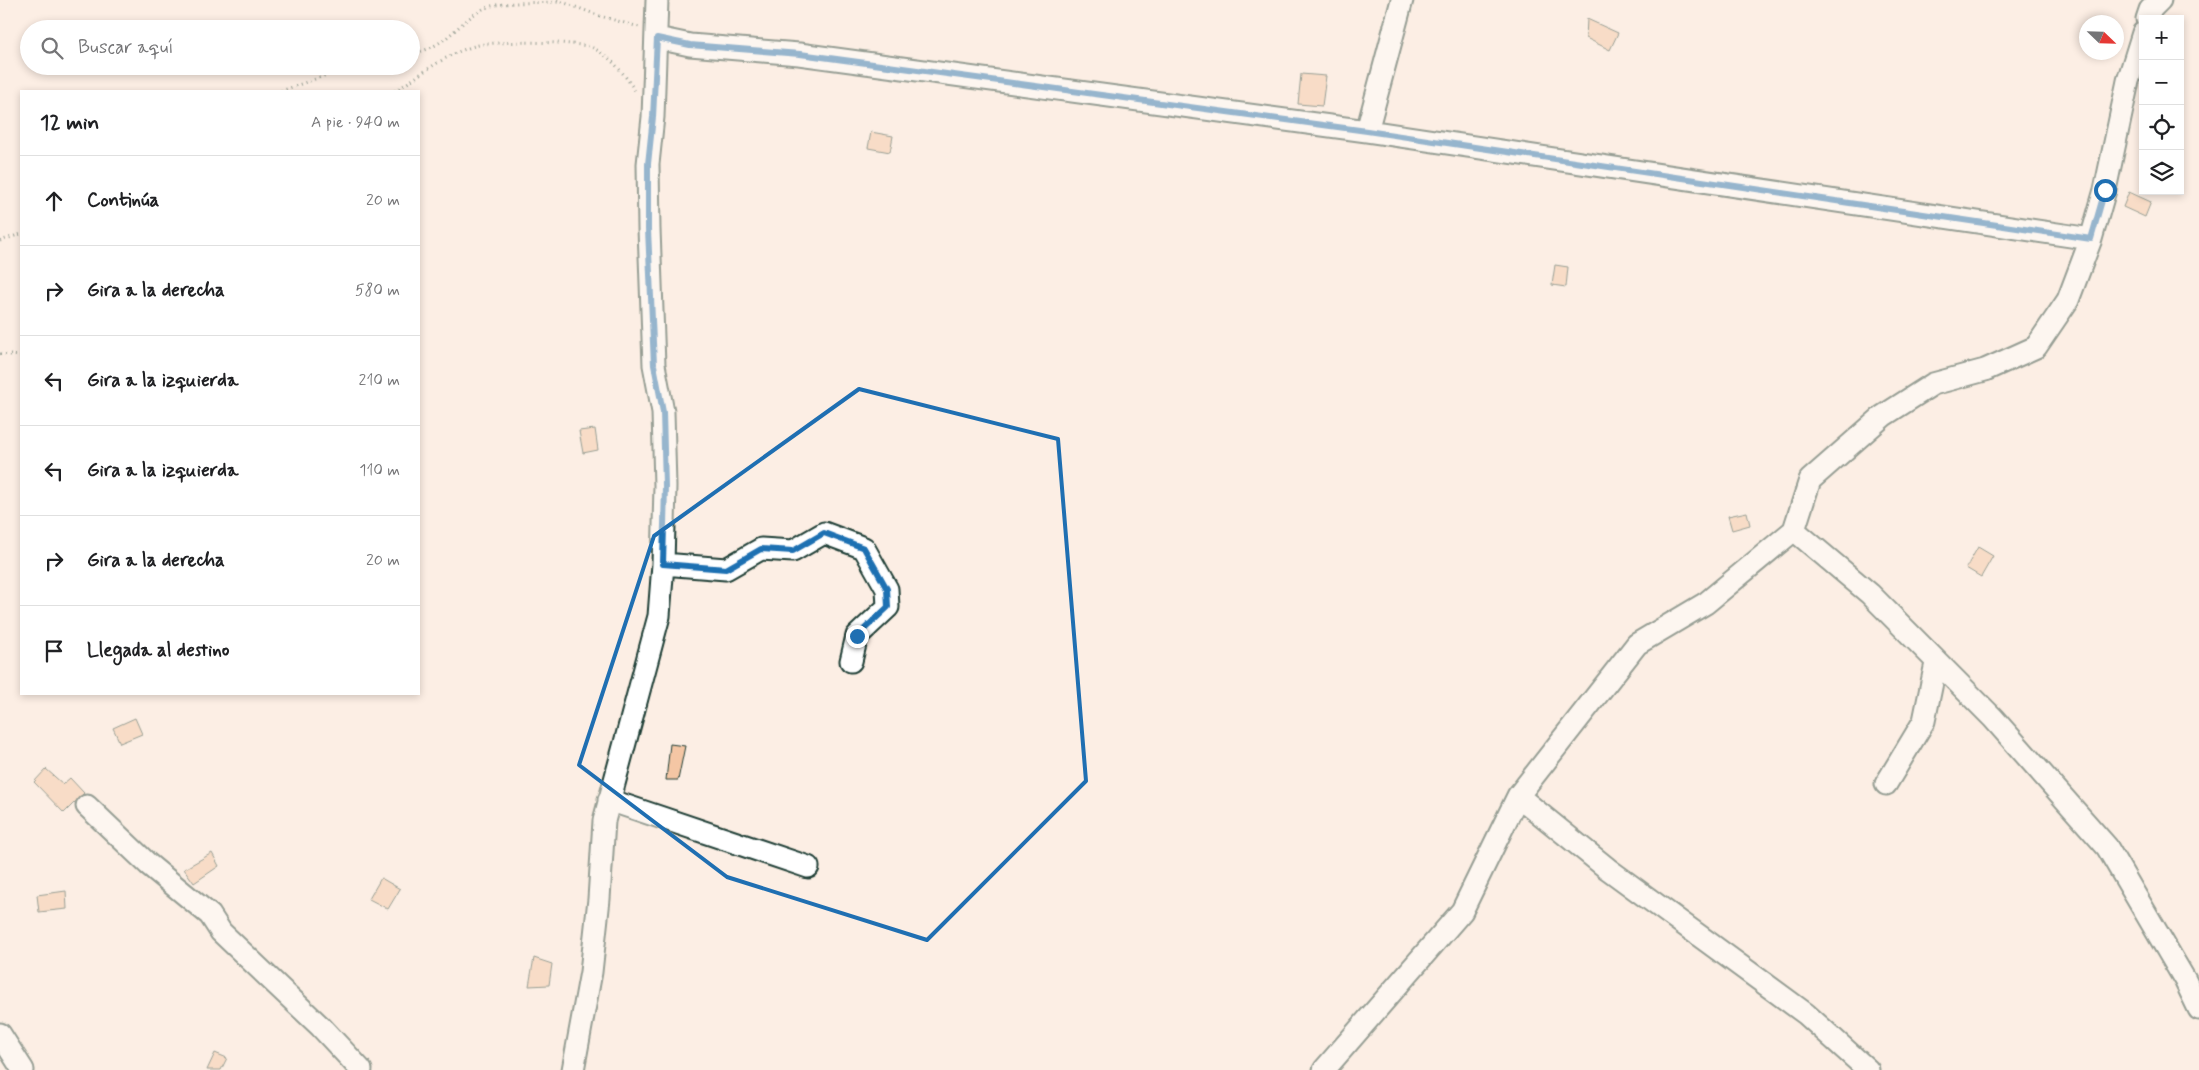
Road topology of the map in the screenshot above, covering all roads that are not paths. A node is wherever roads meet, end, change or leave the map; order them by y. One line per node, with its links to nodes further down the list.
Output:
1 (657, 0): 5 (street)
2 (1402, 0): 7 (street)
3 (2160, 0): 4 (street)
4 (2148, 15)
5 (657, 34): 7 (street); 10 (street)
6 (2139, 46): 8 (street)
7 (1367, 131): 8 (street)
8 (2091, 239): 9 (street)
9 (1794, 530): 12 (street); 14 (street)
10 (663, 564): 11 (street); 15 (street)
11 (851, 661)
12 (1936, 663): 13 (street); 18 (street)
13 (1886, 784)
14 (1518, 796): 24 (street); 25 (street)
15 (609, 800): 17 (street); 23 (street)
16 (87, 806): 22 (street)
17 (808, 866)
18 (2192, 977): 19 (street)
19 (2199, 1009)
20 (0, 1034): 21 (street)
21 (23, 1070)
22 (362, 1070)
23 (573, 1070)
24 (1324, 1070)
25 (1868, 1070)

